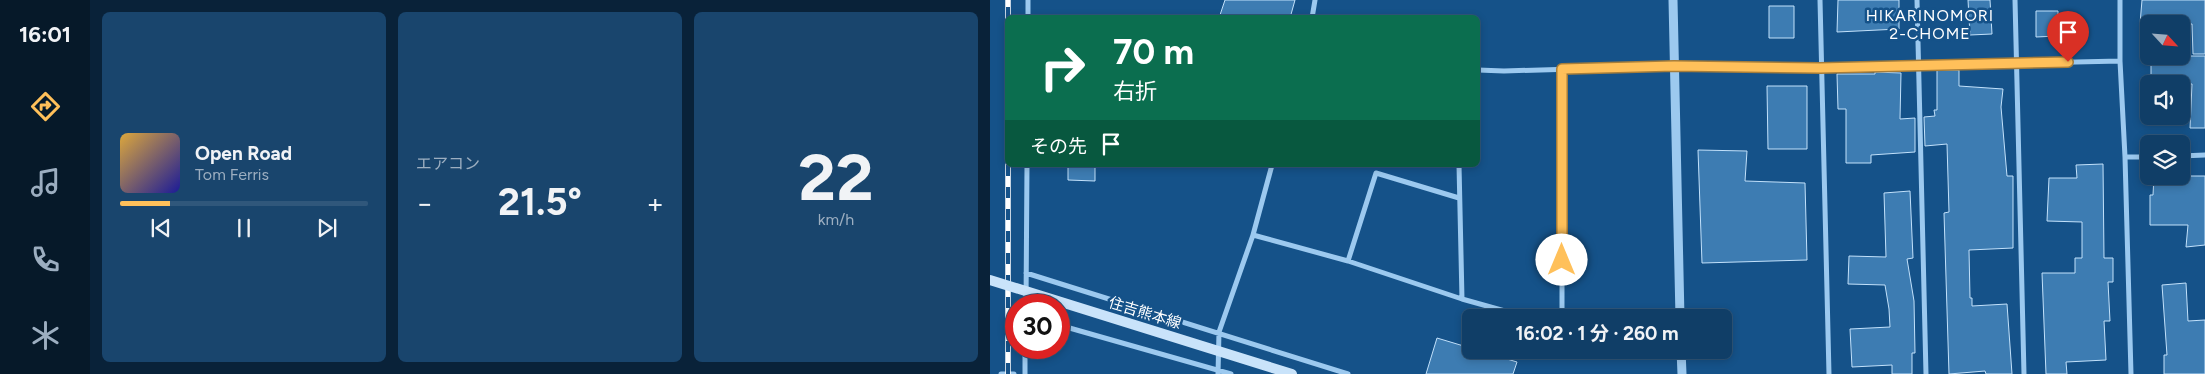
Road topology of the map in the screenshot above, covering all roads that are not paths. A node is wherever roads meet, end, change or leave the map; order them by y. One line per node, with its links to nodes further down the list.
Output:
1 (1028, 0): 8 (street)
2 (1315, 0): 9 (street)
3 (1673, 0): 12 (street)
4 (1820, 0): 14 (street)
5 (1917, 0): 13 (street)
6 (2015, 0): 11 (street)
7 (2120, 0): 10 (street)
8 (1028, 15)
9 (1312, 15)
10 (2120, 61): 11 (street); 19 (street)
11 (2016, 62): 13 (street); 48 (street)
12 (1674, 66): 14 (street); 15 (street); 33 (street)
13 (1918, 66): 14 (street); 47 (street)
14 (1820, 68): 46 (street)
15 (1562, 69): 16 (street); 32 (street)
16 (1480, 70)
17 (2205, 155): 18 (street)
18 (2190, 156)
19 (2125, 157): 20 (street); 49 (street)
20 (2140, 157)
21 (1027, 167): 27 (street)
22 (1271, 167): 25 (street)
23 (1459, 167): 24 (street)
24 (1459, 198): 26 (street); 30 (street)
25 (1253, 235): 26 (street); 35 (street)
26 (1348, 261): 30 (street)
27 (1026, 273): 29 (street); 35 (street)
28 (990, 280): 43 (main road, 住吉熊本線, bridge)
29 (1026, 294)
30 (1462, 299): 31 (street)
31 (1498, 309)
32 (1562, 309)
33 (1680, 309)
34 (1070, 328): 38 (street)
35 (1219, 332): 38 (street); 44 (street)
36 (1025, 359): 41 (street)
37 (1681, 359): 45 (street)
38 (1218, 372): 42 (street)
39 (1001, 374): 40 (street)
40 (1014, 374)
41 (1025, 374)
42 (1231, 374)
43 (1292, 374)
44 (1348, 374)
45 (1682, 374)
46 (1829, 374)
47 (1926, 374)
48 (2024, 374)
49 (2131, 374)

